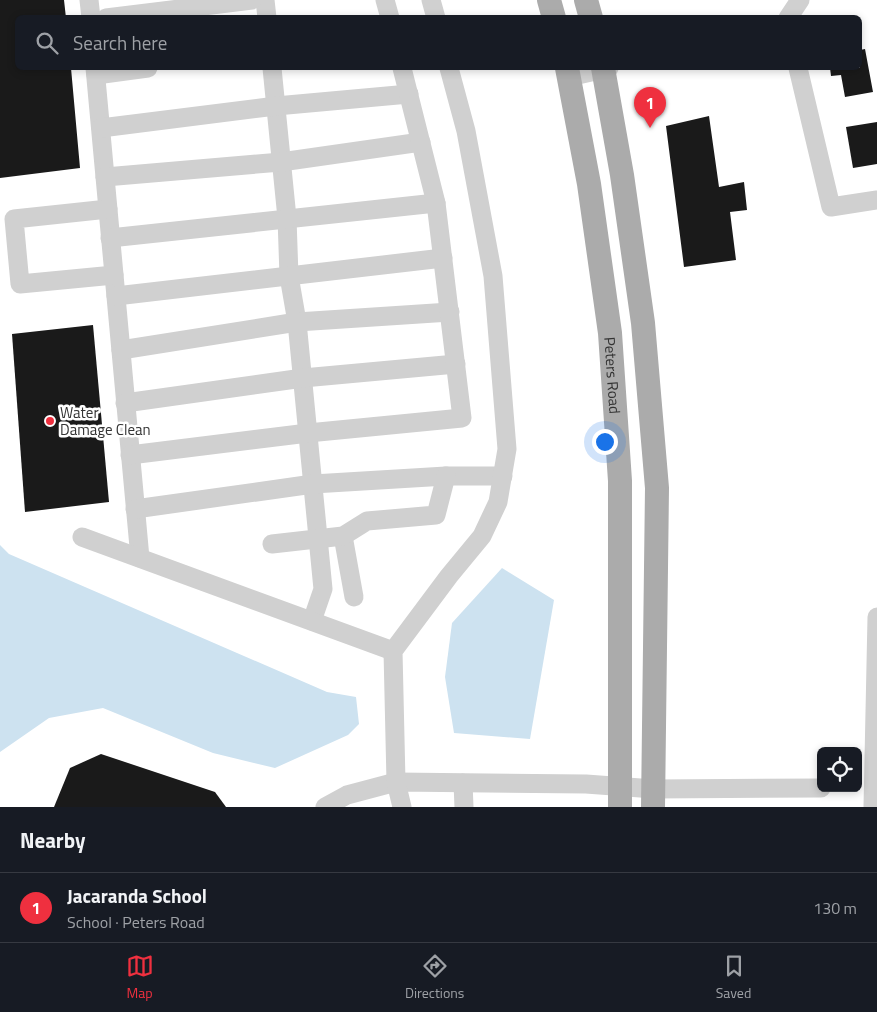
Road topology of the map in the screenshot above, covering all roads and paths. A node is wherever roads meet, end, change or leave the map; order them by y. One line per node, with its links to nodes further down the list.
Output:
1 (89, 0): 9 (street)
2 (252, 0): 10 (street)
3 (265, 0): 11 (street)
4 (385, 0): 12 (street)
5 (432, 0): 13 (street)
6 (549, 0): 14 (main road)
7 (586, 0): 15 (main road)
8 (800, 0): 16 (street)
9 (91, 15)
10 (130, 15)
11 (267, 15)
12 (389, 15)
13 (435, 15)
14 (553, 15)
15 (590, 15)
16 (790, 15)
17 (113, 70): 24 (street)
18 (272, 70): 27 (street)
19 (403, 70): 26 (street)
20 (451, 70): 50 (street)
21 (586, 70): 25 (street)
22 (605, 70): 67 (main road)
23 (798, 70): 32 (street)
24 (96, 71): 28 (street)
25 (568, 72): 66 (main road, Peters Road)
26 (409, 94): 27 (street); 29 (street)
27 (276, 106): 28 (street); 30 (street)
28 (101, 128): 31 (street)
29 (421, 142): 30 (street); 33 (street)
30 (282, 162): 31 (street); 35 (street)
31 (105, 177): 34 (street)
32 (877, 200)
33 (436, 203): 35 (street); 37 (street)
34 (108, 208): 36 (street); 38 (street)
35 (287, 218): 36 (street); 39 (street)
36 (110, 238): 38 (street)
37 (443, 258): 39 (street); 41 (street)
38 (114, 275): 40 (street)
39 (289, 276): 40 (street); 42 (street)
40 (116, 296): 43 (street)
41 (450, 312): 42 (street); 44 (street)
42 (297, 322): 43 (street); 45 (street)
43 (121, 350): 46 (street)
44 (456, 364): 45 (street); 47 (street)
45 (302, 378): 46 (street); 47 (street)
46 (125, 403): 48 (street)
47 (308, 433): 48 (street); 51 (street)
48 (130, 455): 52 (street)
49 (446, 476): 50 (street); 51 (street); 53 (street)
50 (503, 476): 61 (street)
51 (313, 484): 52 (street); 55 (street)
52 (135, 509): 57 (street)
53 (343, 536): 55 (street); 58 (street)
54 (82, 537): 57 (street)
55 (318, 537): 56 (street); 60 (street)
56 (272, 544)
57 (140, 558): 60 (street)
58 (354, 598)
59 (877, 617): 65 (street)
60 (312, 621): 61 (street)
61 (393, 651): 62 (street)
62 (396, 782): 63 (street); 68 (street); 69 (street)
63 (463, 783): 66 (street); 70 (street)
64 (817, 788): 67 (street)
65 (869, 788): 71 (street)
66 (620, 796): 67 (street)
67 (653, 798)
68 (325, 807)
69 (402, 807)
70 (464, 807)
71 (873, 807)

